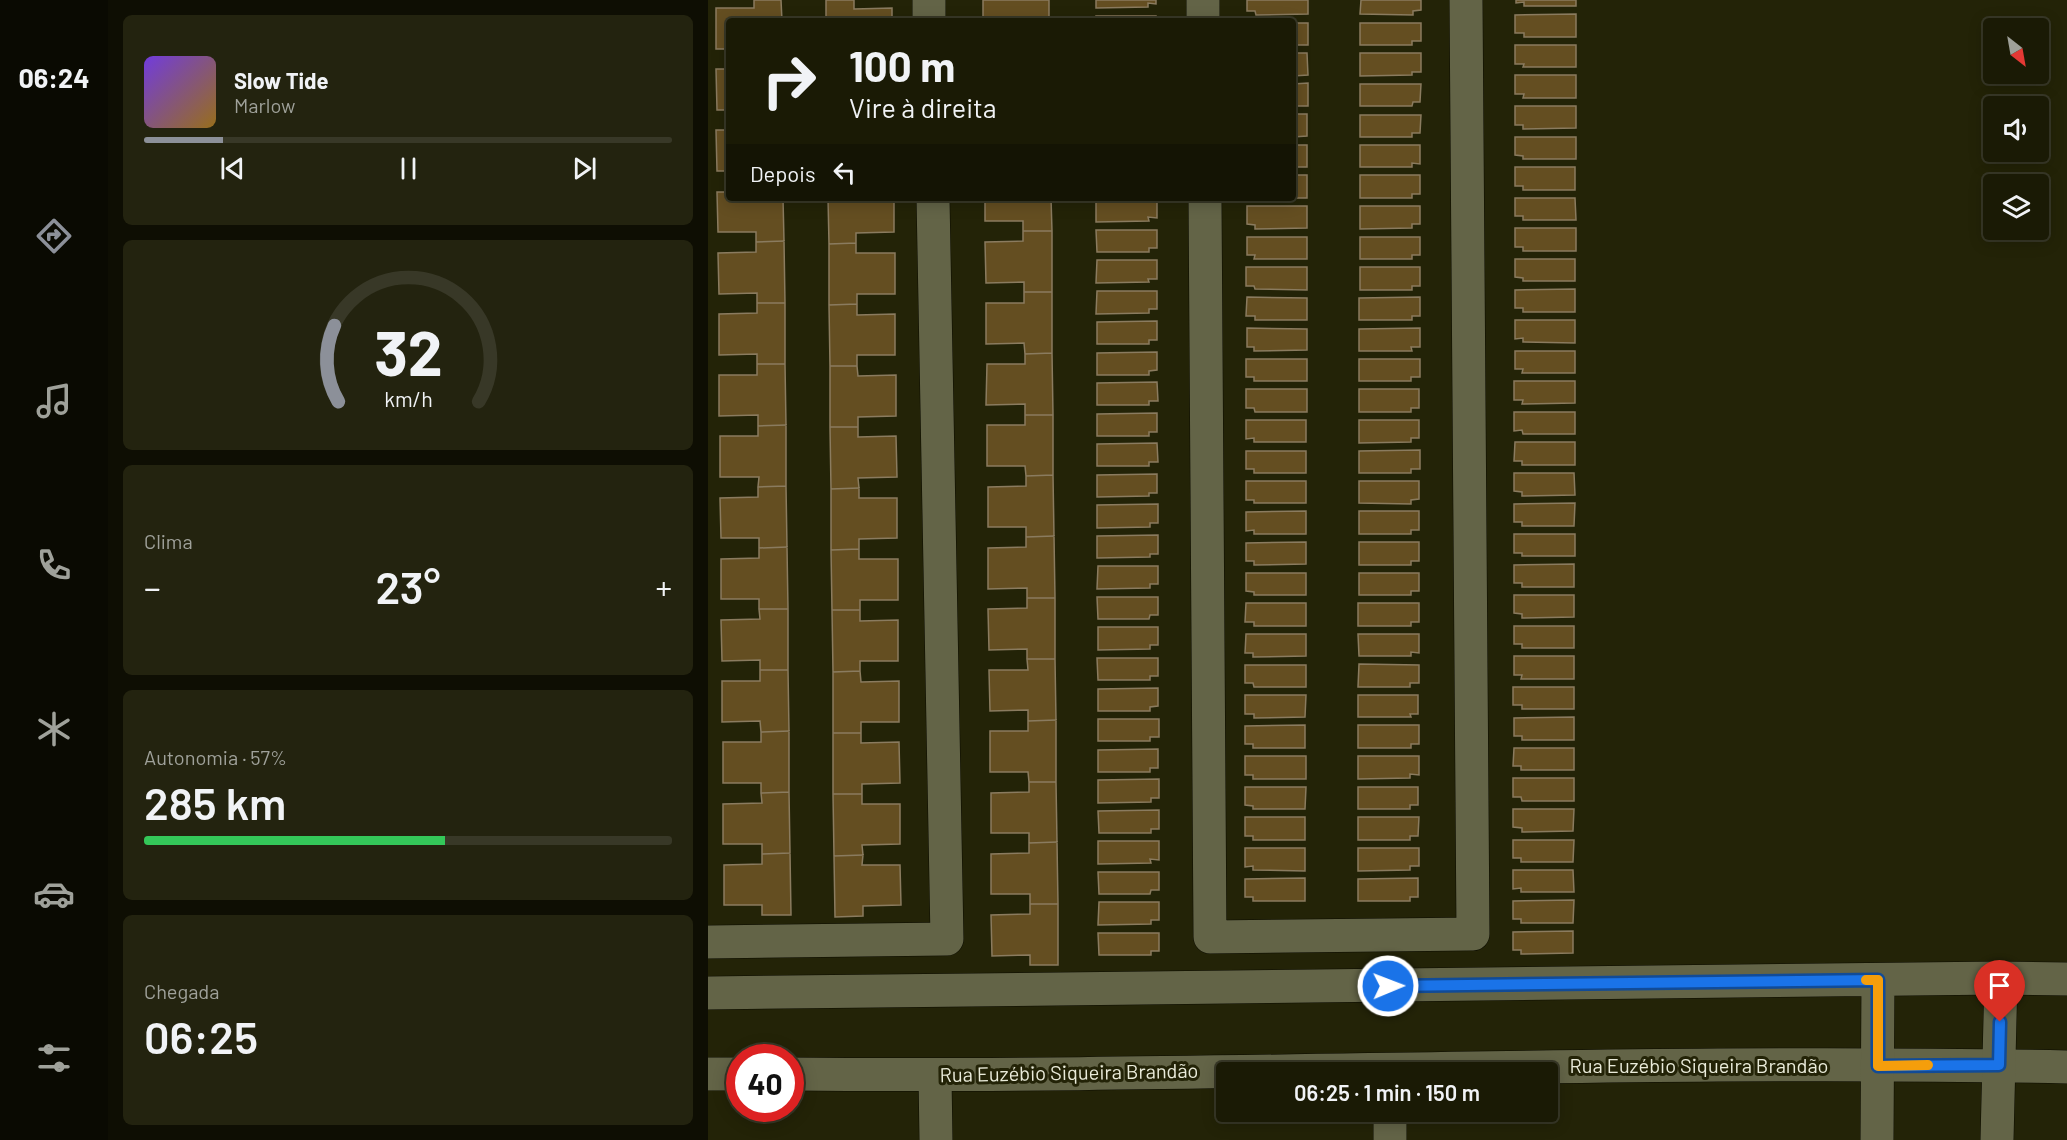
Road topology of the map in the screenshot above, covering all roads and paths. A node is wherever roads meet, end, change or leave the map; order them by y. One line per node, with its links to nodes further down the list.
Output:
1 (929, 0): 4 (street)
2 (1203, 0): 5 (street)
3 (1466, 0): 7 (street)
4 (929, 18)
5 (1203, 18)
6 (933, 201): 8 (street)
7 (1204, 201)
8 (708, 942)
9 (2001, 978): 10 (street); 11 (street); 13 (street)
10 (2067, 979)
11 (1878, 980): 12 (street); 14 (street)
12 (708, 993)
13 (1999, 1065): 14 (street, Rua Euzébio Siqueira Brandão); 15 (street, Rua Euzébio Siqueira Brandão); 26 (street)
14 (1878, 1066): 16 (street, Rua Euzébio Siqueira Brandão); 25 (street)
15 (2067, 1067)
16 (1558, 1069)
17 (1216, 1072): 21 (street, Rua Euzébio Siqueira Brandão)
18 (708, 1074): 19 (street)
19 (726, 1074)
20 (804, 1074): 21 (street, Rua Euzébio Siqueira Brandão)
21 (936, 1076): 23 (street)
22 (1390, 1122): 24 (street)
23 (936, 1140)
24 (1390, 1140)
25 (1877, 1140)
26 (1997, 1140)

